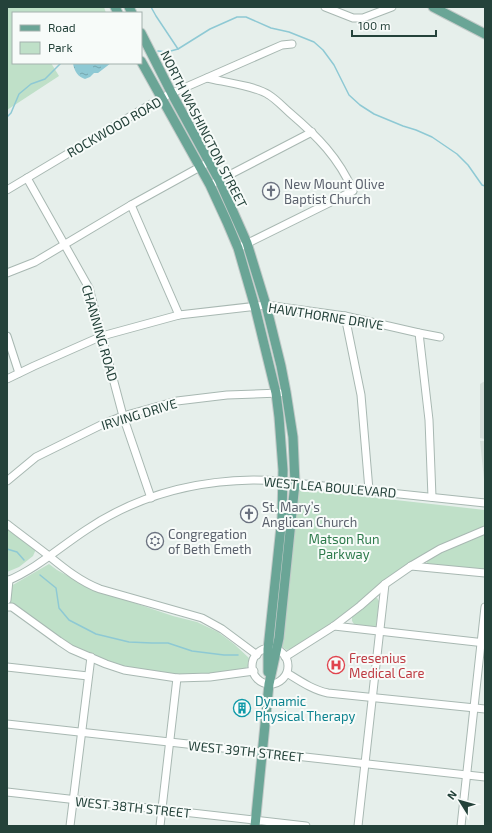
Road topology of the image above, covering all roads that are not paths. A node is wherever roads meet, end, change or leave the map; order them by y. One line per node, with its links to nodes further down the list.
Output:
1 (325, 7): 2 (street)
2 (392, 7)
3 (433, 7): 4 (main road)
4 (485, 34)
5 (142, 36): 9 (main road, NORTH WASHINGTON STREET)
6 (292, 44): 8 (street, ROCKWOOD ROAD)
7 (142, 63): 10 (main road, NORTH WASHINGTON STREET)
8 (207, 78): 9 (street, ROCKWOOD ROAD); 11 (street)
9 (172, 94): 10 (street, ROCKWOOD ROAD); 12 (main road, NORTH WASHINGTON STREET)
10 (162, 98): 13 (main road, NORTH WASHINGTON STREET); 14 (street, ROCKWOOD ROAD)
11 (312, 132): 15 (street); 19 (street)
12 (209, 162): 13 (street); 15 (main road, NORTH WASHINGTON STREET)
13 (200, 167): 16 (main road, NORTH WASHINGTON STREET); 18 (street)
14 (27, 178): 17 (street, ROCKWOOD ROAD); 20 (street, CHANNING ROAD)
15 (219, 180): 16 (street); 19 (main road, NORTH WASHINGTON STREET)
16 (210, 185): 21 (main road, NORTH WASHINGTON STREET)
17 (7, 190)
18 (131, 205): 20 (street); 25 (street)
19 (247, 243): 21 (street); 23 (main road, NORTH WASHINGTON STREET)
20 (66, 244): 22 (street); 29 (street, CHANNING ROAD)
21 (238, 248): 24 (main road, NORTH WASHINGTON STREET)
22 (7, 273)
23 (266, 305): 24 (street, HAWTHORNE DRIVE); 26 (street, HAWTHORNE DRIVE); 33 (main road, NORTH WASHINGTON STREET)
24 (255, 307): 25 (street, HAWTHORNE DRIVE); 34 (main road, NORTH WASHINGTON STREET)
25 (179, 315): 29 (street, HAWTHORNE DRIVE)
26 (345, 316): 27 (street, HAWTHORNE DRIVE); 39 (street)
27 (419, 333): 30 (street, HAWTHORNE DRIVE); 40 (street)
28 (7, 336): 31 (street)
29 (102, 336): 31 (street, HAWTHORNE DRIVE); 35 (street, CHANNING ROAD)
30 (440, 336)
31 (19, 373): 32 (street, HAWTHORNE DRIVE)
32 (7, 379)
33 (286, 392): 34 (street, IRVING DRIVE); 38 (main road, NORTH WASHINGTON STREET)
34 (276, 393): 35 (street, IRVING DRIVE); 36 (main road, NORTH WASHINGTON STREET)
35 (123, 416): 37 (street, IRVING DRIVE); 41 (street, CHANNING ROAD)
36 (282, 480): 38 (street, WEST LEA BOULEVARD); 41 (street, WEST LEA BOULEVARD); 56 (main road, NORTH WASHINGTON STREET)
37 (7, 482)
38 (295, 483): 39 (street, WEST LEA BOULEVARD); 57 (main road, NORTH WASHINGTON STREET)
39 (369, 490): 40 (street, WEST LEA BOULEVARD)
40 (432, 497): 42 (street, WEST LEA BOULEVARD)
41 (151, 498): 45 (street, WEST LEA BOULEVARD)
42 (485, 503)
43 (7, 524): 45 (street)
44 (485, 530): 46 (street)
45 (49, 556): 48 (street, WEST LEA BOULEVARD); 58 (street)
46 (411, 566): 47 (street); 49 (street)
47 (485, 573)
48 (8, 580): 50 (street)
49 (385, 584): 53 (street); 54 (street)
50 (7, 600)
51 (7, 607): 60 (street)
52 (485, 607): 55 (street)
53 (334, 626): 54 (street); 59 (street)
54 (379, 631): 55 (street); 67 (street)
55 (483, 642): 68 (street)
56 (268, 649): 57 (street); 58 (street); 66 (main road, NORTH WASHINGTON STREET)
57 (277, 650): 59 (street); 66 (main road, NORTH WASHINGTON STREET)
58 (257, 655): 62 (street)
59 (285, 657): 63 (street)
60 (90, 658): 64 (street); 65 (street)
61 (7, 667): 64 (street)
62 (254, 671): 65 (street); 66 (street)
63 (287, 673): 66 (street); 67 (street)
64 (88, 676): 71 (street)
65 (177, 678): 72 (street)
66 (269, 684): 73 (main road, NORTH WASHINGTON STREET)
67 (372, 698): 68 (street); 74 (street)
68 (474, 708): 69 (street); 75 (street)
69 (485, 710)
70 (7, 724): 71 (street, WEST 39TH STREET)
71 (82, 733): 72 (street, WEST 39TH STREET); 78 (street)
72 (170, 742): 73 (street, WEST 39TH STREET); 79 (street)
73 (262, 753): 74 (street, WEST 39TH STREET); 80 (main road, NORTH WASHINGTON STREET)
74 (364, 764): 75 (street, WEST 39TH STREET); 84 (street)
75 (466, 775): 76 (street, WEST 39TH STREET); 85 (street)
76 (485, 778)
77 (7, 792): 78 (street, WEST 38TH STREET)
78 (74, 800): 79 (street, WEST 38TH STREET); 81 (street)
79 (162, 810): 80 (street, WEST 38TH STREET); 82 (street)
80 (255, 823): 83 (street, WEST 38TH STREET)
81 (70, 826)
82 (160, 826)
83 (306, 826)
84 (358, 826)
85 (460, 826)

